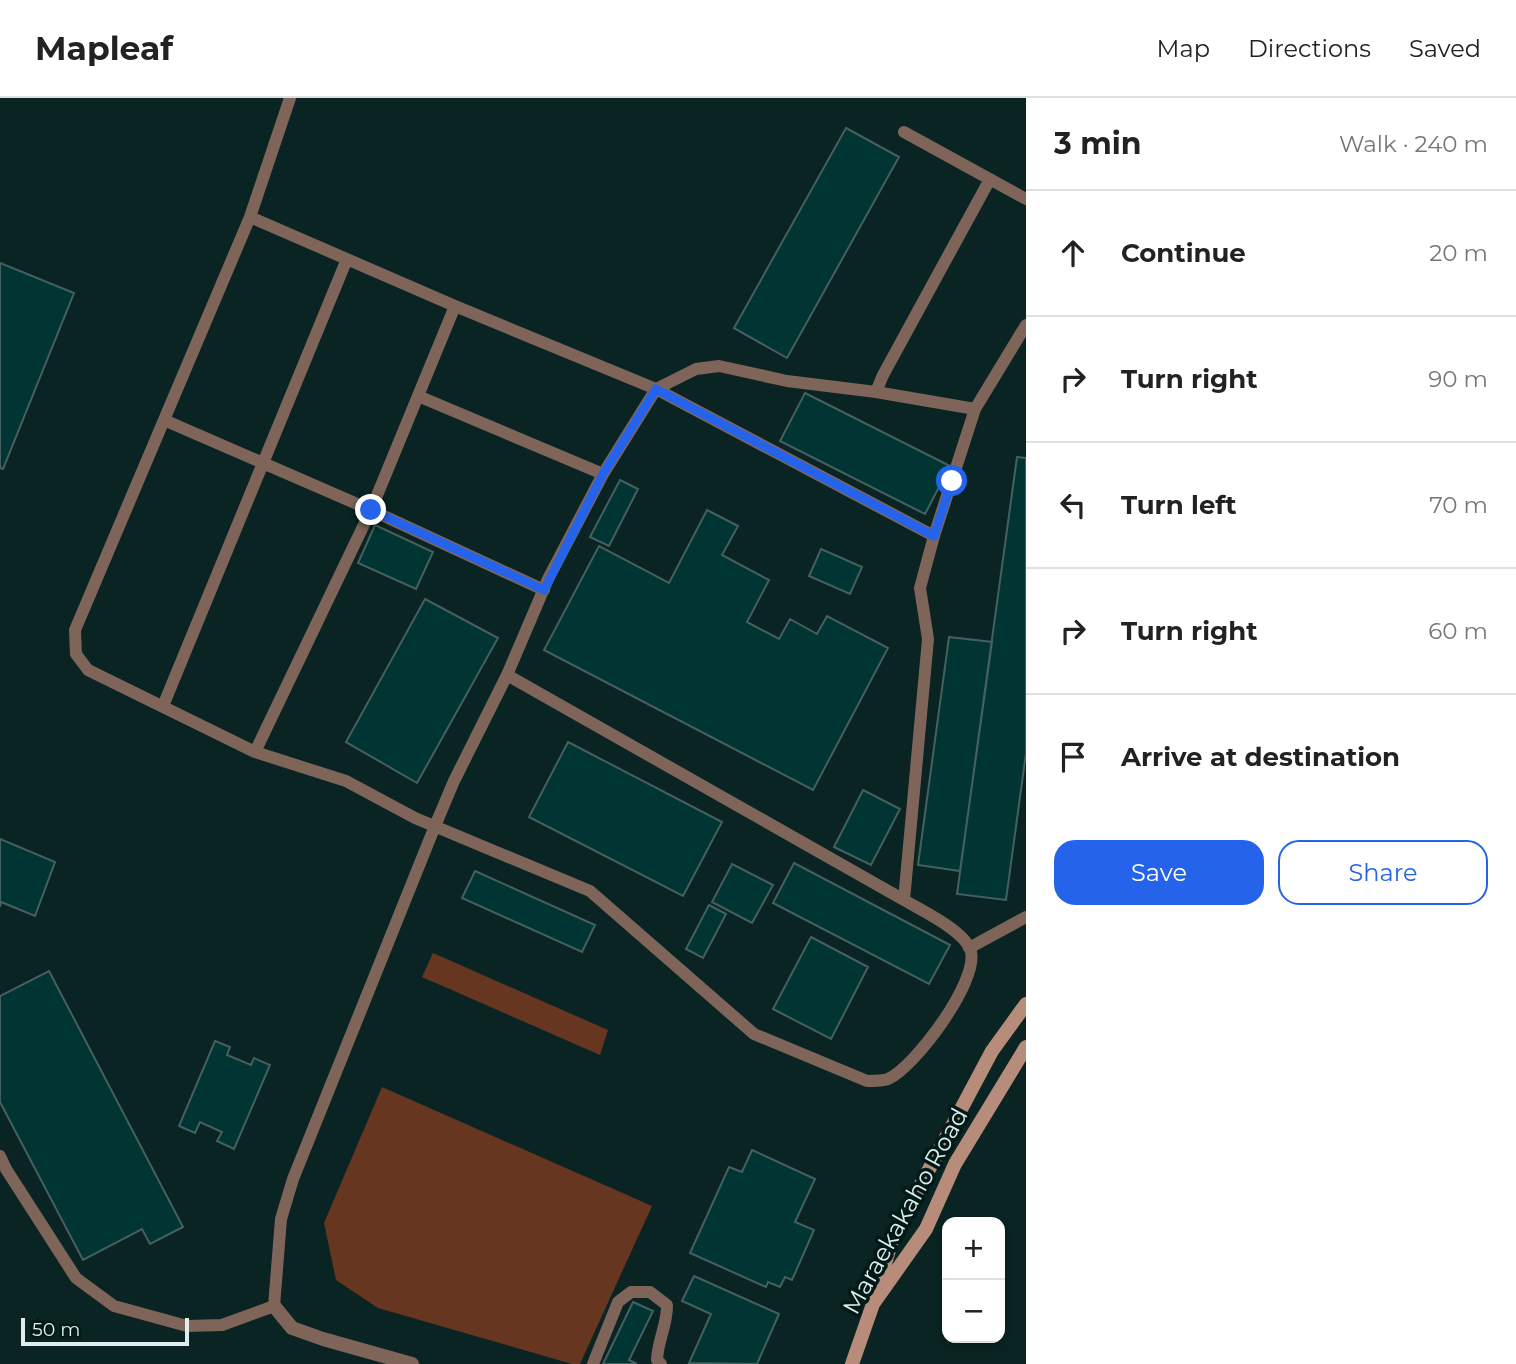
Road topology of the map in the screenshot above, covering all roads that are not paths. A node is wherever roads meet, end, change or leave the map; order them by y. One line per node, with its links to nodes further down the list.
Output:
1 (290, 98): 5 (lane)
2 (904, 132): 3 (lane)
3 (990, 179): 4 (lane); 10 (lane)
4 (1026, 199)
5 (250, 216): 6 (lane); 13 (lane)
6 (347, 259): 7 (lane); 14 (lane)
7 (455, 306): 9 (lane); 11 (lane)
8 (1026, 325): 12 (lane)
9 (656, 389): 10 (lane); 15 (lane); 17 (lane)
10 (876, 392): 12 (lane)
11 (418, 396): 15 (lane); 16 (lane)
12 (975, 409): 17 (lane)
13 (164, 420): 14 (lane); 20 (lane)
14 (264, 464): 16 (lane); 20 (lane)
15 (603, 474): 18 (lane)
16 (371, 510): 18 (lane); 21 (lane)
17 (934, 536): 23 (lane)
18 (544, 590): 19 (lane)
19 (507, 675): 22 (lane); 23 (lane)
20 (163, 706): 21 (lane)
21 (255, 752): 22 (lane)
22 (435, 827): 25 (lane); 30 (lane)
23 (904, 900): 25 (lane)
24 (1026, 917): 25 (lane)
25 (969, 948)
26 (1026, 1004): 29 (main road)
27 (1026, 1047): 29 (main road, Maraekakaho Road)
28 (0, 1156): 30 (lane)
29 (873, 1304): 34 (main road, Maraekakaho Road)
30 (274, 1306): 31 (street)
31 (412, 1364)
32 (593, 1364): 33 (lane)
33 (662, 1364)
34 (852, 1364)

